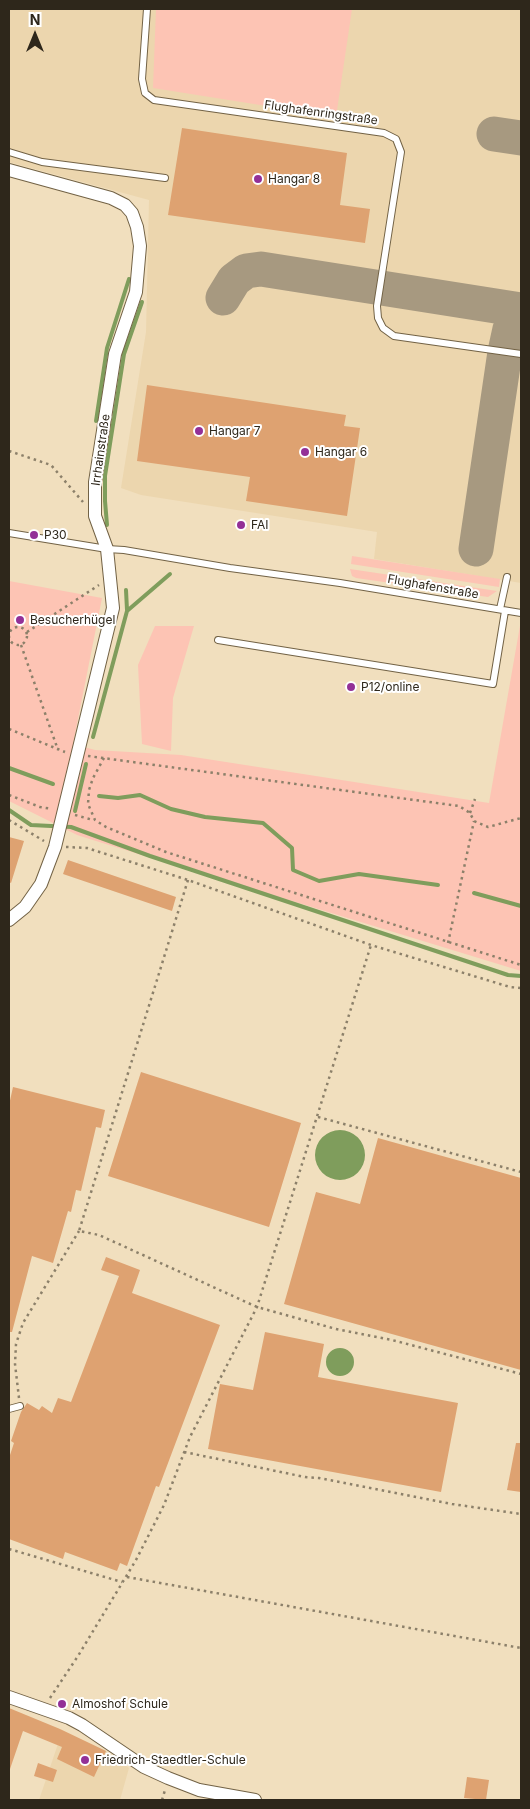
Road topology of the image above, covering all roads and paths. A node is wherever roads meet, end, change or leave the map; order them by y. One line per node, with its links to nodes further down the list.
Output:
1 (147, 9): 5 (lane, Flughafenringstraße)
2 (9, 152): 4 (lane)
3 (9, 170): 7 (street, Irrhainstraße)
4 (166, 178)
5 (521, 354)
6 (9, 451): 7 (path)
7 (96, 516): 9 (street, Irrhainstraße)
8 (9, 533): 9 (lane, Flughafenstraße)
9 (107, 549): 11 (street, Irrhainstraße); 12 (lane, Flughafenstraße)
10 (507, 577): 12 (lane)
11 (110, 578): 15 (path); 20 (street, Irrhainstraße)
12 (502, 610): 13 (lane, Flughafenstraße); 16 (lane)
13 (521, 613)
14 (9, 632): 15 (path); 17 (path)
15 (27, 632): 17 (path)
16 (218, 640)
17 (21, 645): 19 (path)
18 (9, 729): 19 (path)
19 (59, 750): 20 (path)
20 (78, 754): 21 (path); 25 (street, Irrhainstraße)
21 (104, 758): 24 (path); 28 (path)
22 (9, 794): 25 (path)
23 (475, 799): 24 (path)
24 (470, 813): 29 (path)
25 (62, 816): 28 (path); 30 (street, Irrhainstraße)
26 (521, 818): 29 (path)
27 (9, 820): 30 (path)
28 (94, 820): 33 (path)
29 (474, 821): 33 (path)
30 (56, 842): 31 (path); 32 (street, Irrhainstraße)
31 (188, 880): 34 (path); 39 (path)
32 (9, 920)
33 (448, 943): 35 (path)
34 (371, 945): 36 (path); 37 (path)
35 (521, 965)
36 (521, 988)
37 (317, 1117): 38 (path); 40 (path)
38 (521, 1172)
39 (79, 1231): 40 (path); 42 (path)
40 (257, 1307): 41 (path); 44 (path)
41 (521, 1374)
42 (20, 1406): 43 (lane)
43 (9, 1409)
44 (184, 1452): 45 (path); 47 (path)
45 (521, 1514)
46 (9, 1549): 48 (path)
47 (126, 1577): 48 (path); 49 (path)
48 (122, 1582): 51 (path)
49 (521, 1648)
50 (9, 1697): 51 (street)
51 (42, 1710): 52 (street)
52 (255, 1800)

